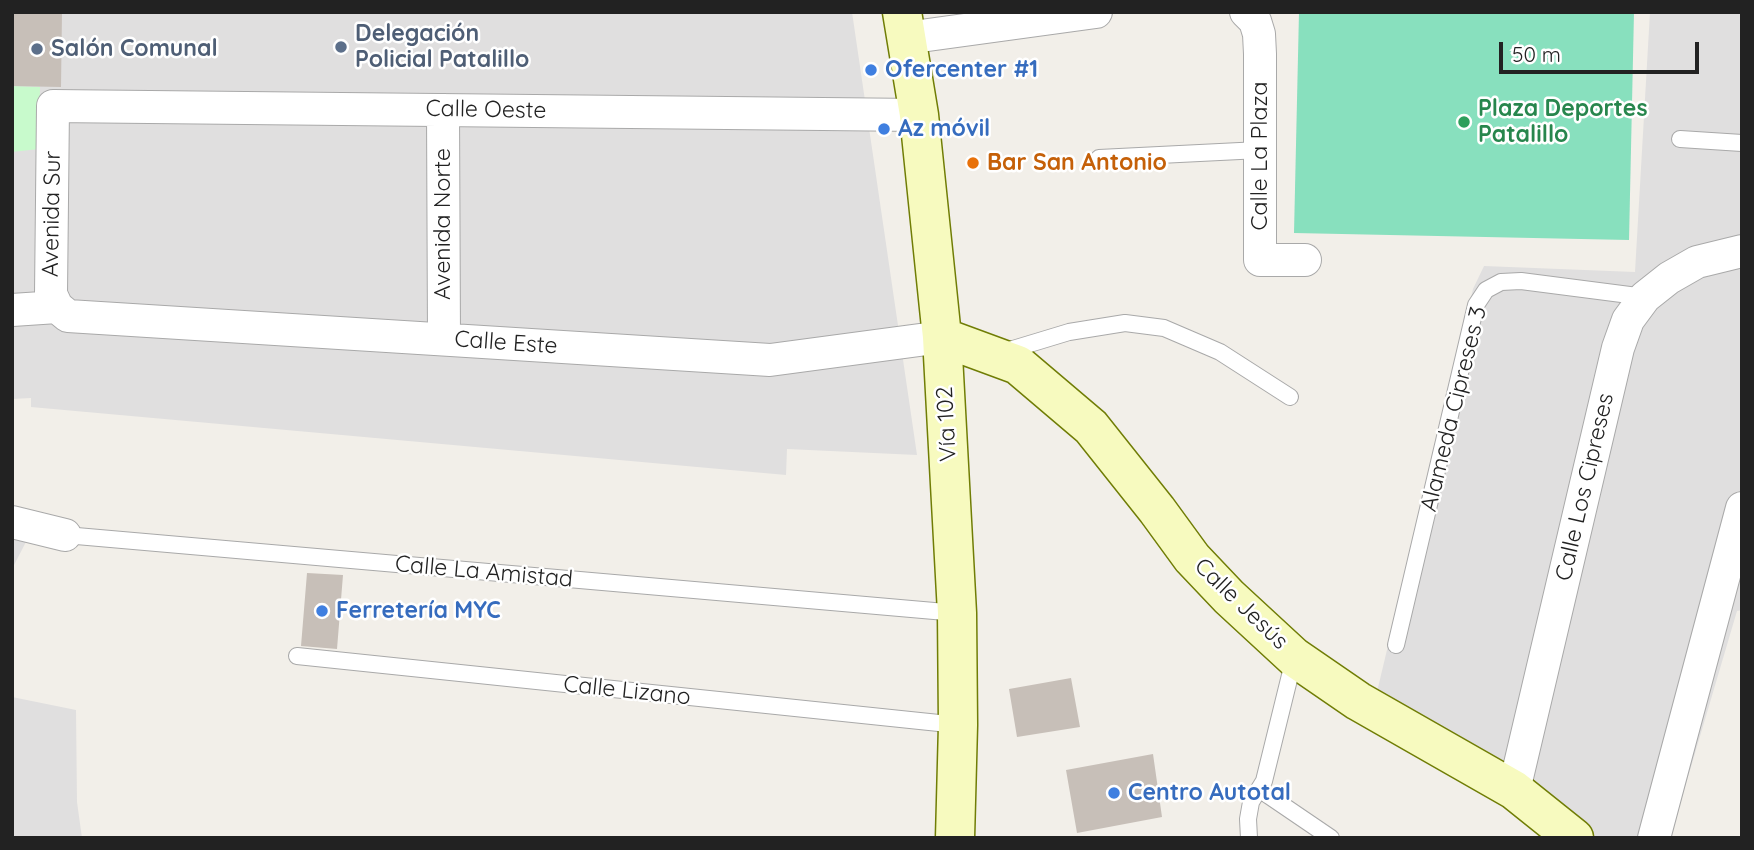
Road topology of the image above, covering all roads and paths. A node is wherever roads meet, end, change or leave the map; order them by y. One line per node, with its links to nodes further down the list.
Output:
1 (1096, 12): 3 (street)
2 (1246, 12): 9 (street, Calle La Plaza)
3 (904, 25): 6 (street, Vía 102)
4 (54, 106): 5 (street, Calle Oeste); 15 (street, Avenida Sur)
5 (443, 110): 6 (street, Calle Oeste); 17 (street, Avenida Norte)
6 (919, 115): 16 (street, Vía 102)
7 (1680, 138): 8 (lane)
8 (1742, 143)
9 (1260, 150): 10 (lane); 12 (street, Calle La Plaza)
10 (1099, 158)
11 (1742, 251): 13 (street, Calle Los Cipreses)
12 (1306, 260)
13 (1645, 297): 24 (lane, Alameda Cipreses 3); 29 (street, Calle Los Cipreses)
14 (12, 310): 15 (street, Calle Este)
15 (62, 311): 17 (street, Calle Este)
16 (942, 337): 17 (street, Calle Este); 18 (street, Calle Jesús); 23 (street, Vía 102)
17 (444, 339)
18 (992, 356): 19 (lane); 26 (street, Calle Jesús)
19 (1290, 397)
20 (1742, 508): 34 (street)
21 (12, 522): 22 (street, Calle La Amistad)
22 (65, 535): 23 (lane, Calle La Amistad)
23 (957, 612): 27 (street, Vía 102)
24 (1396, 645)
25 (297, 656): 27 (lane, Calle Lizano)
26 (1294, 657): 28 (lane); 29 (street, Calle Jesús)
27 (958, 725): 30 (street, Vía 102)
28 (1259, 789): 31 (lane); 32 (lane)
29 (1514, 790): 33 (street, Calle Jesús)
30 (955, 838)
31 (1249, 838)
32 (1331, 838)
33 (1574, 838)
34 (1654, 838)

